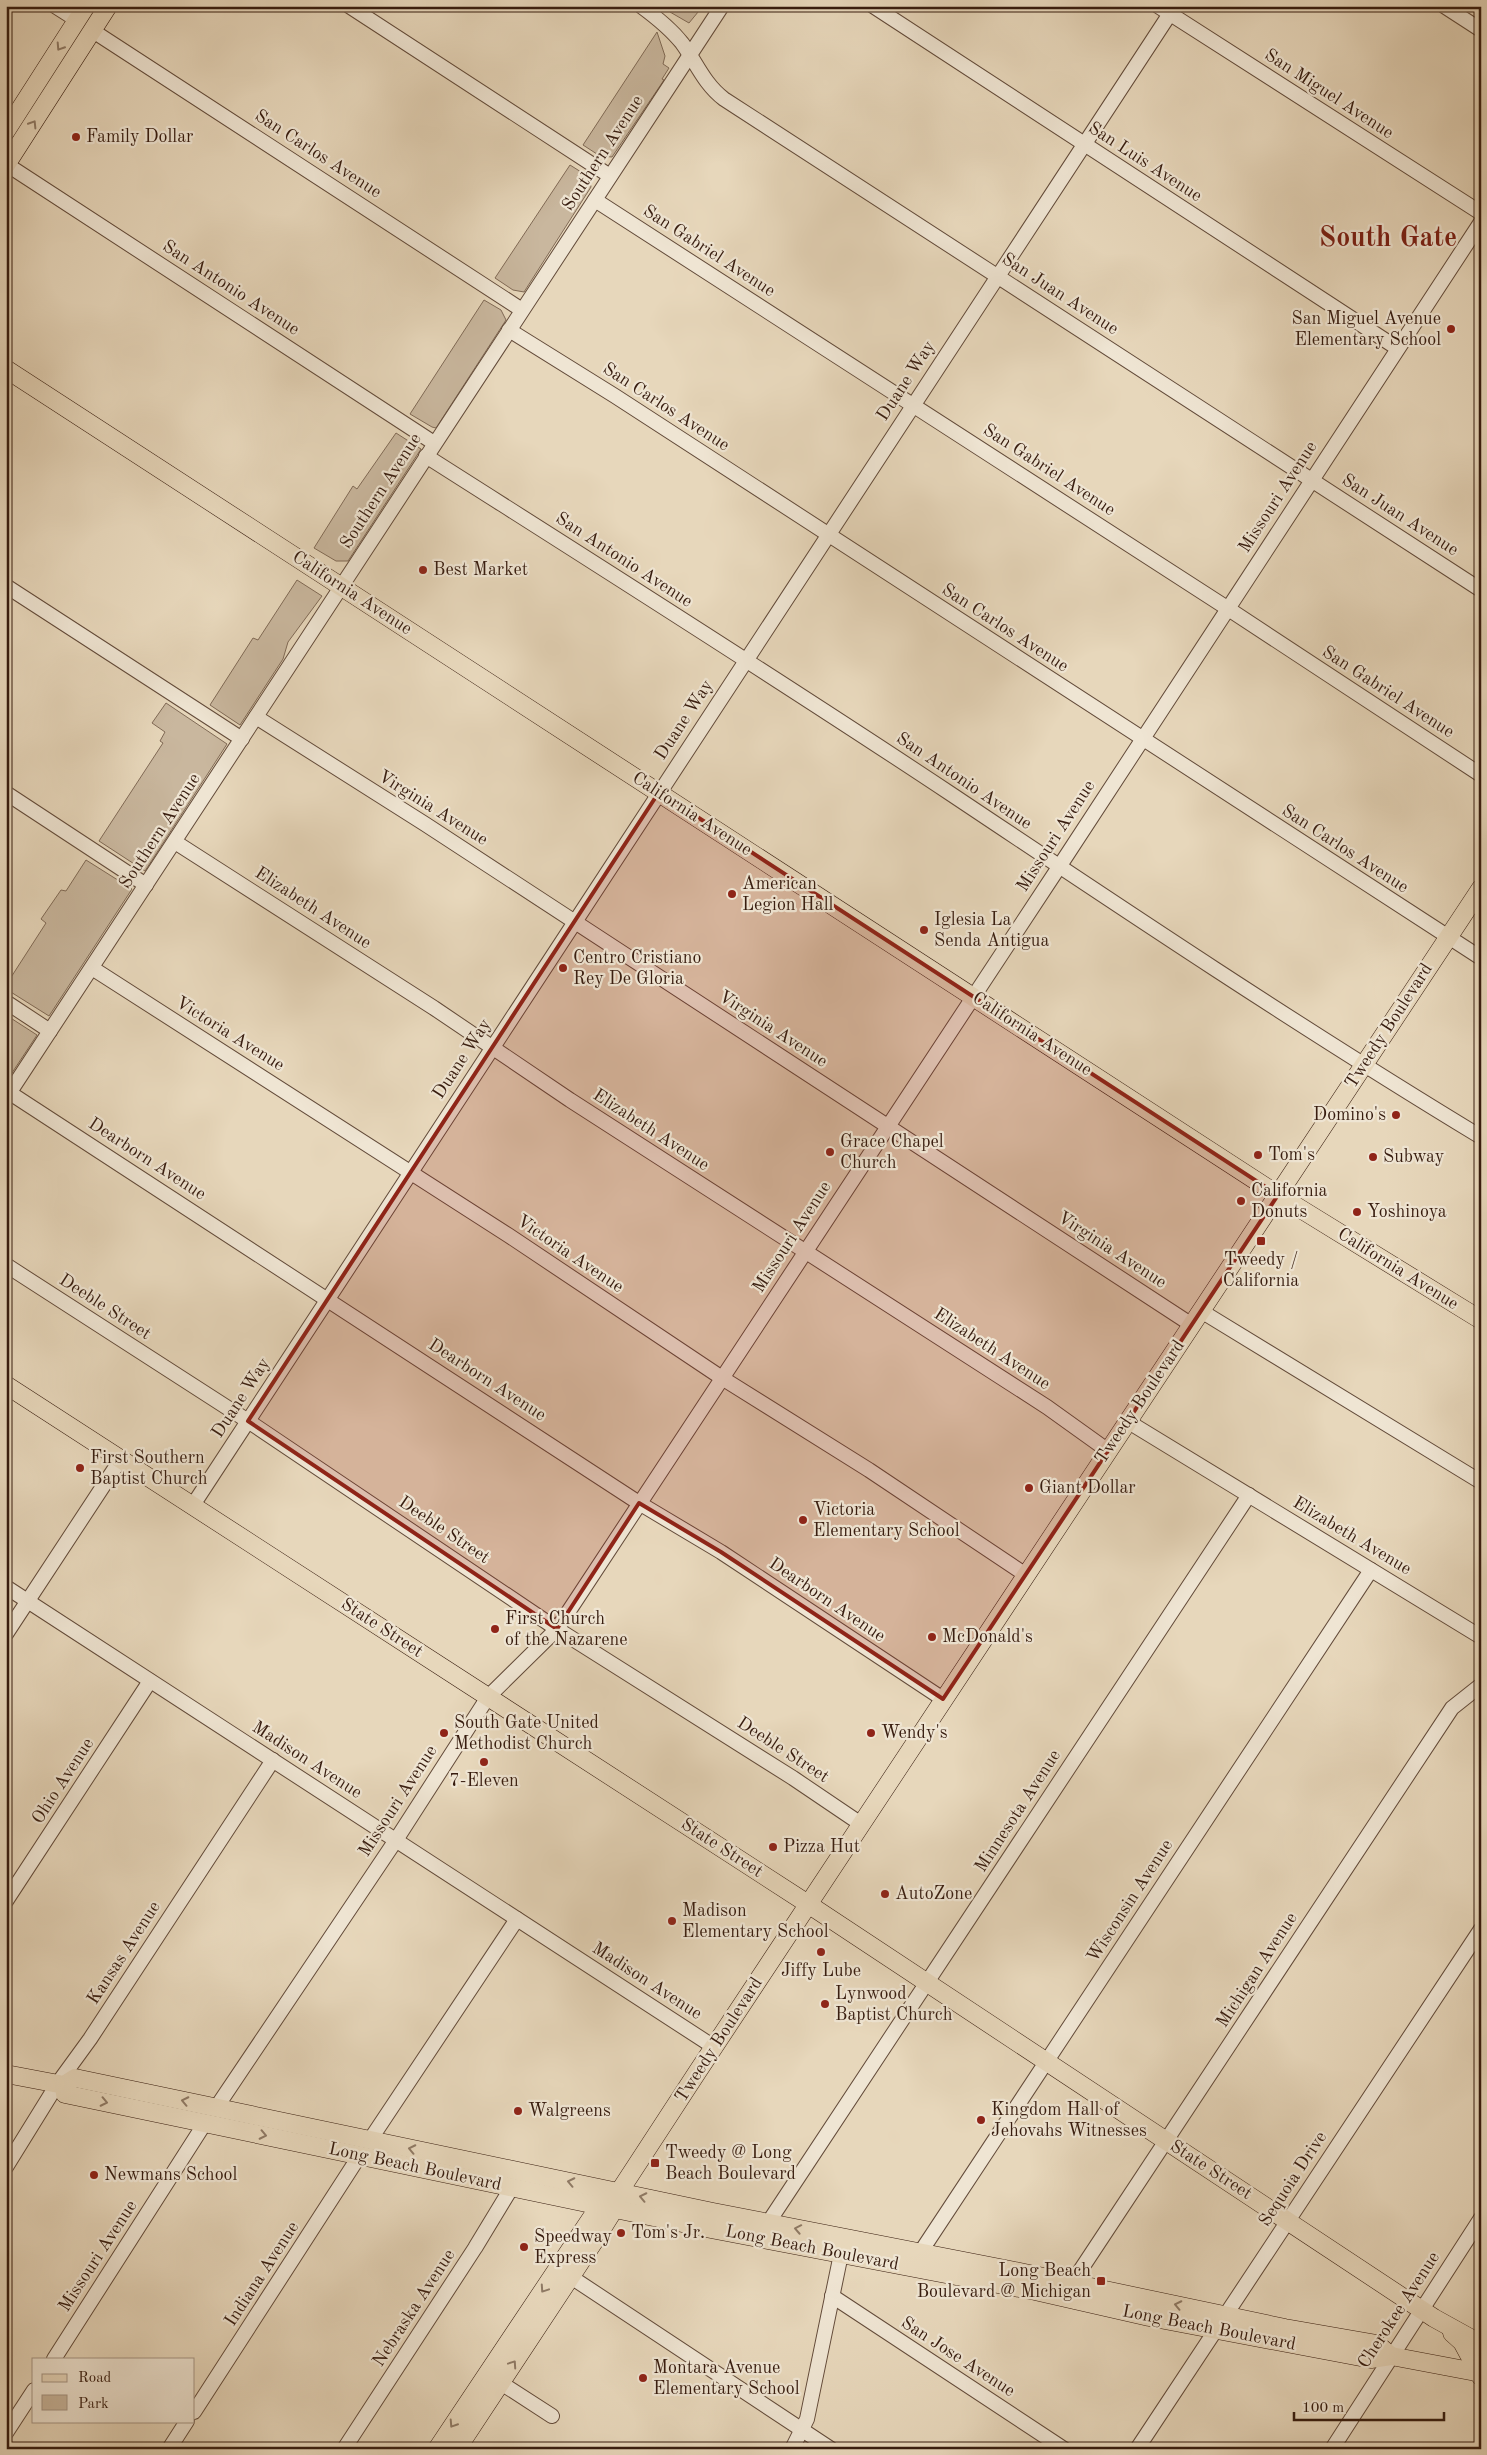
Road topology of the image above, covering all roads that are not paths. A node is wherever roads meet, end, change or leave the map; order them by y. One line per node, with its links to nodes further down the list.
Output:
1 (55, 6): 9 (street)
2 (108, 6): 11 (main road)
3 (349, 6): 16 (street)
4 (641, 6): 12 (street, San Juan Avenue)
5 (722, 6): 12 (street, Southern Avenue)
6 (873, 6): 14 (street, San Luis Avenue)
7 (1444, 6): 10 (street)
8 (1167, 9): 14 (street, Duane Way); 18 (street, San Miguel Avenue)
9 (82, 13): 13 (main road, one-way to 13)
10 (1481, 30)
11 (92, 31): 15 (main road, one-way to 11); 21 (street, San Carlos Avenue)
12 (690, 55): 16 (street, Southern Avenue); 20 (street, San Juan Avenue)
13 (6, 131)
14 (1084, 144): 20 (street, Duane Way); 23 (street, San Luis Avenue)
15 (6, 165): 26 (street, San Antonio Avenue)
16 (610, 176): 17 (street, Southern Avenue)
17 (595, 200): 21 (street, Southern Avenue); 25 (street, San Gabriel Avenue)
18 (1481, 213)
19 (1481, 222): 23 (street, Missouri Avenue)
20 (998, 276): 25 (street, Duane Way); 28 (street, San Juan Avenue)
21 (522, 310): 22 (street, Southern Avenue)
22 (509, 330): 26 (street, Southern Avenue); 29 (street, San Carlos Avenue)
23 (1397, 348): 28 (street, Missouri Avenue)
24 (6, 369): 31 (main road, California Avenue)
25 (913, 405): 29 (street, Duane Way); 33 (street, San Gabriel Avenue)
26 (434, 443): 27 (street, Southern Avenue)
27 (426, 456): 31 (street, Southern Avenue); 34 (street, San Antonio Avenue)
28 (1312, 480): 32 (street, San Juan Avenue); 33 (street, Missouri Avenue)
29 (828, 535): 34 (street, Duane Way); 37 (street, San Carlos Avenue)
30 (6, 586): 36 (street)
31 (342, 587): 35 (street, Southern Avenue); 39 (main road, California Avenue)
32 (1481, 590)
33 (1227, 608): 37 (street, Missouri Avenue); 38 (street, San Gabriel Avenue)
34 (746, 661): 39 (street, Duane Way); 42 (street, San Antonio Avenue)
35 (256, 717): 36 (street, Southern Avenue); 45 (street, Virginia Avenue)
36 (242, 739): 41 (street, Southern Avenue)
37 (1141, 740): 42 (street, Missouri Avenue); 46 (street, San Carlos Avenue)
38 (1481, 775)
39 (659, 792): 45 (street, Duane Way); 49 (main road, California Avenue)
40 (6, 793): 43 (street)
41 (175, 842): 43 (street, Southern Avenue); 52 (street, Elizabeth Avenue)
42 (1059, 868): 49 (street, Missouri Avenue); 53 (street, San Antonio Avenue)
43 (146, 885): 48 (street, Southern Avenue)
44 (1481, 888): 46 (main road, Tweedy Boulevard)
45 (574, 922): 52 (street, Duane Way); 55 (street, Virginia Avenue)
46 (1446, 938): 47 (street, San Carlos Avenue); 53 (main road, Tweedy Boulevard)
47 (1481, 958)
48 (92, 968): 51 (street, Southern Avenue); 57 (street, Victoria Avenue)
49 (973, 996): 55 (street, Missouri Avenue); 58 (main road, California Avenue)
50 (6, 1002): 51 (street)
51 (50, 1031): 54 (street, Southern Avenue)
52 (492, 1049): 57 (street, Duane Way); 59 (street, Elizabeth Avenue)
53 (1363, 1065): 56 (street, San Antonio Avenue); 58 (main road, Tweedy Boulevard)
54 (8, 1095): 61 (street, Dearborn Avenue)
55 (887, 1126): 59 (street, Missouri Avenue); 62 (street, Virginia Avenue)
56 (1481, 1137)
57 (411, 1172): 61 (street, Duane Way); 64 (street, Victoria Avenue)
58 (1278, 1195): 62 (main road, Tweedy Boulevard); 63 (main road, California Avenue)
59 (805, 1250): 64 (street, Missouri Avenue); 68 (street, Elizabeth Avenue)
60 (6, 1265): 66 (street, Deeble Street)
61 (328, 1299): 66 (street, Duane Way); 72 (street, Dearborn Avenue)
62 (1197, 1318): 67 (main road, Tweedy Boulevard); 70 (street, Virginia Avenue)
63 (1481, 1320)
64 (722, 1378): 72 (street, Missouri Avenue); 75 (street, Victoria Avenue)
65 (6, 1385): 69 (main road, State Street)
66 (248, 1421): 73 (street, Duane Way); 78 (street, Deeble Street)
67 (1127, 1421): 68 (main road, Tweedy Boulevard); 71 (street, Elizabeth Avenue)
68 (1108, 1450): 75 (main road, Tweedy Boulevard)
69 (121, 1459): 73 (main road, State Street); 77 (street)
70 (1481, 1482)
71 (1249, 1495): 74 (street, Elizabeth Avenue); 92 (street, Minnesota Avenue)
72 (639, 1503): 78 (street, Missouri Avenue); 84 (street, Dearborn Avenue)
73 (193, 1505): 83 (main road, State Street)
74 (1371, 1570): 80 (street, Elizabeth Avenue); 94 (street, Wisconsin Avenue)
75 (1026, 1574): 84 (main road, Tweedy Boulevard)
76 (6, 1587): 77 (street, Madison Avenue)
77 (28, 1601): 79 (street); 81 (street, Madison Avenue)
78 (557, 1629): 83 (street, Missouri Avenue); 86 (street, Deeble Street)
79 (6, 1634)
80 (1481, 1637)
81 (150, 1681): 85 (street, Madison Avenue); 88 (street, Ohio Avenue)
82 (1481, 1685): 100 (street, Michigan Avenue)
83 (488, 1697): 87 (street, Missouri Avenue); 89 (main road, State Street)
84 (943, 1699): 86 (main road, Tweedy Boulevard)
85 (273, 1760): 87 (street, Madison Avenue); 96 (street, Kansas Avenue)
86 (862, 1824): 89 (main road, Tweedy Boulevard)
87 (396, 1840): 90 (street, Madison Avenue); 97 (street, Missouri Avenue)
88 (6, 1900)
89 (808, 1904): 92 (main road, State Street); 93 (main road, Tweedy Boulevard)
90 (517, 1919): 93 (street, Madison Avenue); 99 (street)
91 (1481, 1930): 106 (street, Sequoia Drive)
92 (927, 1983): 94 (main road, State Street); 107 (street, Minnesota Avenue)
93 (714, 2047): 104 (main road, Tweedy Boulevard)
94 (1047, 2062): 100 (main road, State Street); 108 (street, Wisconsin Avenue)
95 (6, 2074): 96 (main road, Long Beach Boulevard)
96 (61, 2084): 97 (main road, Long Beach Boulevard, one-way to 96); 98 (main road, Long Beach Boulevard, one-way to 98); 102 (street, Kansas Avenue)
97 (216, 2108): 99 (main road, Long Beach Boulevard)
98 (205, 2123): 101 (main road, Long Beach Boulevard, one-way to 101); 118 (street, Missouri Avenue)
99 (370, 2140): 104 (main road, Long Beach Boulevard, one-way to 99)
100 (1166, 2141): 106 (main road, State Street); 112 (street, Michigan Avenue)
101 (360, 2155): 103 (main road, Long Beach Boulevard); 122 (street, Indiana Avenue)
102 (6, 2167)
103 (512, 2187): 104 (main road, Long Beach Boulevard); 128 (street, Nebraska Avenue)
104 (611, 2202): 107 (main road, Long Beach Boulevard, one-way to 104); 109 (main road, Long Beach Boulevard); 111 (main road, Tweedy Boulevard); 129 (main road, Tweedy Boulevard, one-way to 129)
105 (1481, 2218): 114 (street, Cherokee Avenue)
106 (1288, 2221): 114 (main road, State Street); 115 (street, Sequoia Drive)
107 (768, 2223): 108 (main road, Long Beach Boulevard, one-way to 107)
108 (920, 2253): 110 (main road); 112 (main road, Long Beach Boulevard)
109 (841, 2254): 110 (main road, Long Beach Boulevard); 113 (street)
110 (866, 2258): 115 (main road, Long Beach Boulevard)
111 (571, 2277): 120 (main road, Tweedy Boulevard, one-way to 111); 125 (street)
112 (1072, 2283): 115 (main road, Long Beach Boulevard, one-way to 112)
113 (832, 2296): 125 (street); 133 (street, San Jose Avenue)
114 (1428, 2314): 116 (main road, State Street); 117 (street, Cherokee Avenue); 119 (main road, State Street)
115 (1221, 2322): 117 (main road, Long Beach Boulevard); 134 (street, Sequoia Drive)
116 (1481, 2344)
117 (1392, 2356): 119 (main road, Long Beach Boulevard); 135 (street, Cherokee Avenue)
118 (55, 2358)
119 (1480, 2374)
120 (500, 2383): 123 (street); 130 (main road, Tweedy Boulevard)
121 (32, 2393): 126 (street)
122 (195, 2410)
123 (552, 2416)
124 (187, 2422): 127 (street)
125 (803, 2430): 131 (street); 132 (street)
126 (6, 2433)
127 (169, 2449)
128 (344, 2449)
129 (437, 2449)
130 (457, 2449)
131 (792, 2449)
132 (831, 2449)
133 (1064, 2449)
134 (1137, 2449)
135 (1332, 2449)

